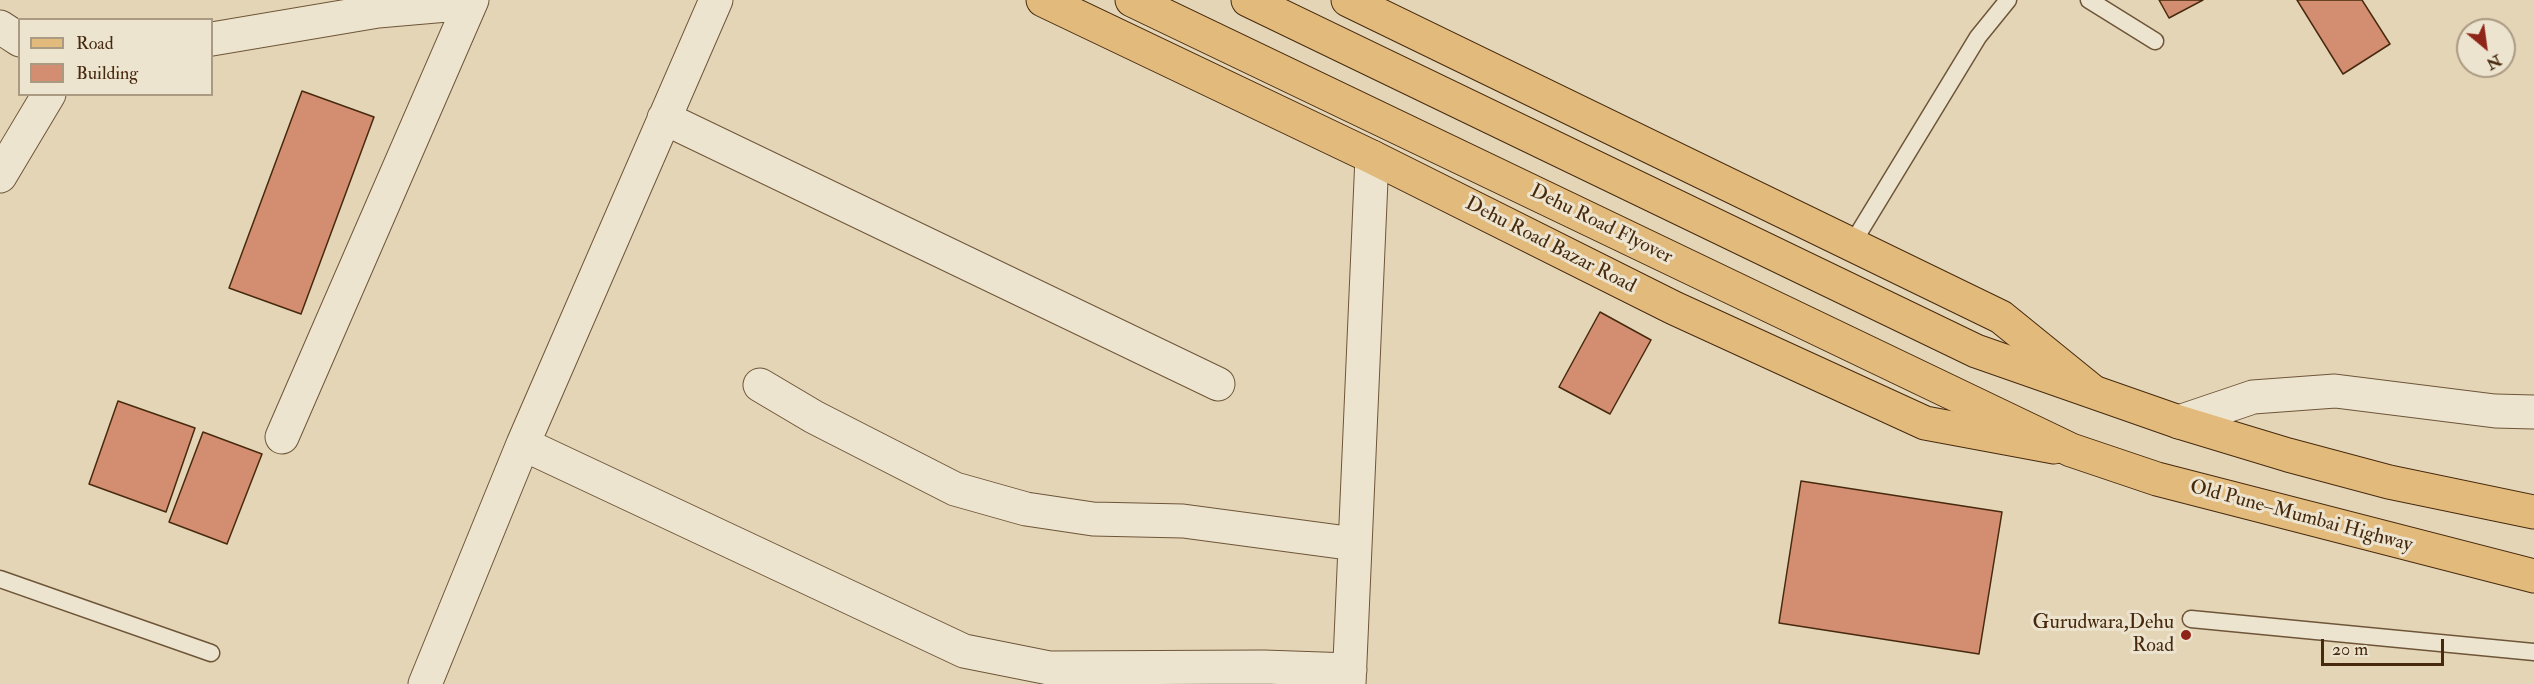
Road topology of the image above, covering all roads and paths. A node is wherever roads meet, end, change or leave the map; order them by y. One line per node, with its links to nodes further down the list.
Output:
1 (716, 0): 14 (street)
2 (1043, 0): 15 (main road, Dehu Road Bazar Road)
3 (1132, 0): 25 (main road, Dehu Road Flyover)
4 (1248, 0): 20 (main road)
5 (1348, 0): 17 (main road)
6 (2008, 0): 17 (lane)
7 (2089, 0): 12 (lane)
8 (471, 1): 11 (street); 23 (street)
9 (0, 27): 10 (street)
10 (18, 39)
11 (213, 39)
12 (2155, 41)
13 (48, 96): 16 (street)
14 (664, 118): 19 (street); 24 (street)
15 (1372, 157): 25 (main road, Dehu Road Bazar Road); 27 (street)
16 (0, 176)
17 (1852, 244): 20 (main road)
18 (760, 384): 27 (street)
19 (1218, 384)
20 (2094, 393): 22 (main road)
21 (2534, 412): 22 (street)
22 (2179, 422): 26 (main road)
23 (282, 437)
24 (523, 444): 33 (street); 34 (street)
25 (2071, 450): 28 (main road, Old Pune–Mumbai Highway)
26 (2534, 512)
27 (1355, 544): 33 (street)
28 (2534, 576)
29 (0, 579): 32 (lane)
30 (2191, 619): 31 (lane)
31 (2534, 652)
32 (211, 653)
33 (1350, 677)
34 (425, 684)

